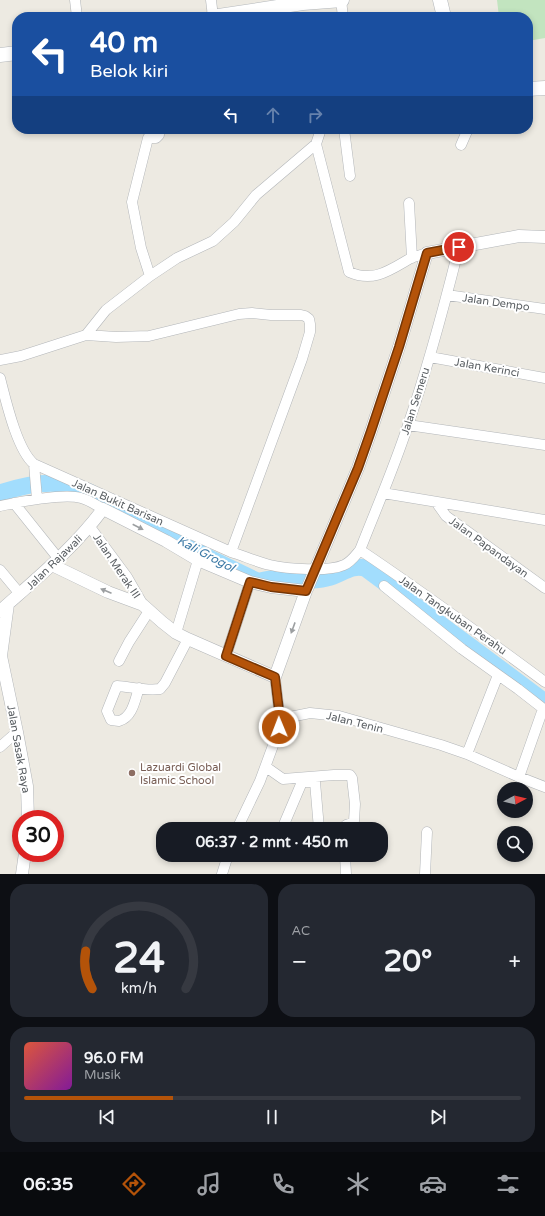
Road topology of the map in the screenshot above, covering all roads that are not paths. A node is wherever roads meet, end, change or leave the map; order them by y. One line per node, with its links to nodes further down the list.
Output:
1 (75, 0): 6 (street)
2 (211, 0): 7 (street)
3 (342, 0): 5 (main road); 9 (street)
4 (440, 0): 10 (main road)
5 (303, 2): 8 (main road)
6 (76, 12)
7 (212, 12)
8 (243, 12)
9 (343, 12)
10 (443, 12)
11 (12, 54): 12 (main road)
12 (0, 55)
13 (545, 88): 14 (main road)
14 (533, 89)
15 (159, 134): 27 (street)
16 (319, 134): 19 (street)
17 (345, 134): 21 (street)
18 (466, 134): 20 (street)
19 (316, 144): 26 (street); 27 (street)
20 (461, 145)
21 (350, 176)
22 (409, 203): 26 (street)
23 (545, 237): 24 (street)
24 (459, 247): 25 (street); 28 (street, Jalan Semeru)
25 (427, 253): 26 (street); 51 (street)
26 (412, 258)
27 (150, 276): 30 (street)
28 (447, 295): 29 (street, Jalan Dempo); 31 (street, Jalan Semeru)
29 (545, 309)
30 (86, 335): 32 (street); 47 (street)
31 (430, 357): 33 (street, Jalan Kerinci); 35 (street, Jalan Semeru)
32 (0, 360)
33 (545, 378)
34 (1, 385): 37 (street)
35 (408, 425): 36 (street); 38 (street, Jalan Semeru)
36 (545, 445)
37 (35, 470): 39 (street); 47 (street, Jalan Bukit Barisan)
38 (383, 493): 40 (street); 46 (street, Jalan Semeru)
39 (37, 495): 41 (street); 43 (street)
40 (436, 502): 44 (street); 54 (street, Jalan Papandayan)
41 (14, 503): 42 (street); 49 (street)
42 (0, 506)
43 (103, 509): 45 (street, Jalan Rajawali); 48 (street, one-way to 48)
44 (545, 520)
45 (90, 527): 49 (street, Jalan Rajawali); 58 (street, Jalan Merak III)
46 (360, 550): 51 (street, Jalan Bukit Barisan); 66 (street, Jalan Tangkuban Perahu)
47 (231, 552): 51 (street, Jalan Bukit Barisan)
48 (198, 560): 52 (street); 59 (street)
49 (55, 561): 56 (street, Jalan Rajawali); 58 (street, one-way to 49)
50 (0, 570): 56 (street)
51 (314, 572): 55 (street)
52 (249, 585): 55 (street); 62 (street)
53 (384, 586): 64 (street)
54 (545, 588)
55 (306, 590): 65 (street, one-way to 65)
56 (20, 594): 57 (street, Jalan Rajawali)
57 (4, 607): 61 (street, Jalan Sasak Raya)
58 (146, 608): 59 (street); 63 (street)
59 (176, 633): 60 (street)
60 (188, 640): 62 (street); 67 (street)
61 (0, 655): 70 (street, Jalan Sasak Raya)
62 (226, 656): 65 (street)
63 (119, 661)
64 (498, 675): 68 (street); 72 (street)
65 (275, 677): 69 (street)
66 (545, 682)
67 (139, 688)
68 (544, 710): 74 (street)
69 (280, 719): 72 (street, Jalan Tenin); 73 (street)
70 (17, 732): 71 (street); 76 (street, Jalan Sasak Raya)
71 (0, 747)
72 (467, 754): 74 (street, Jalan Tenin)
73 (266, 767): 77 (street); 80 (street)
74 (519, 777): 75 (street, Jalan Tenin)
75 (545, 787)
76 (28, 810)
77 (240, 822)
78 (285, 822): 79 (street)
79 (318, 822)
80 (353, 822)
81 (427, 832): 88 (street)
82 (24, 862): 85 (street)
83 (226, 862): 86 (street)
84 (345, 862): 87 (street)
85 (22, 874)
86 (222, 874)
87 (346, 874)
88 (425, 874)

